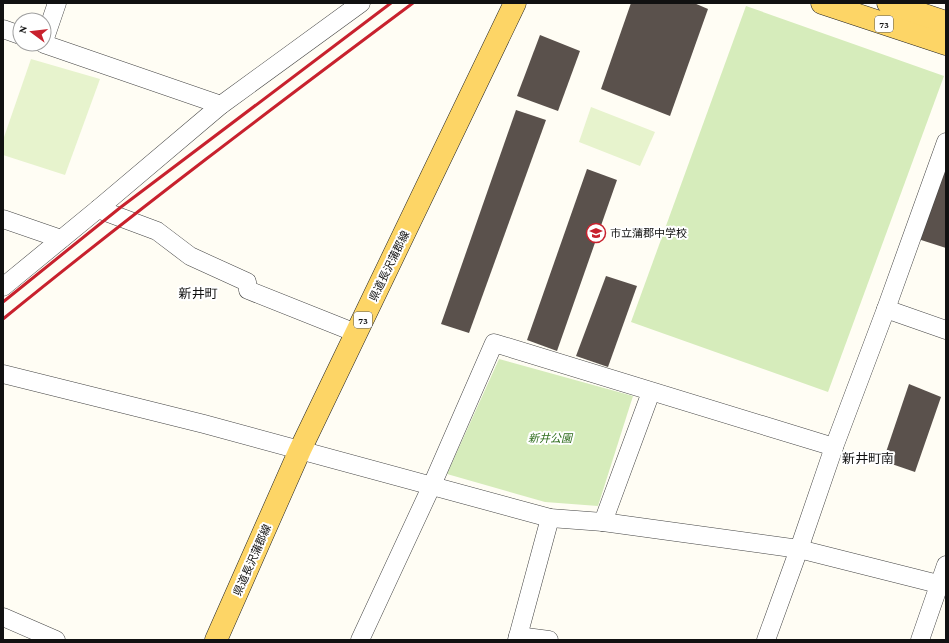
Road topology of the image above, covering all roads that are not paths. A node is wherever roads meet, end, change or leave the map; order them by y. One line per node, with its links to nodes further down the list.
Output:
1 (57, 3): 6 (street)
2 (361, 3): 10 (street)
3 (515, 3): 18 (main road, 県道長沢蒲郡線 / 73)
4 (822, 3): 8 (main road, 73)
5 (888, 3): 7 (main road, 73)
6 (52, 18)
7 (946, 22)
8 (946, 44)
9 (52, 45): 10 (street)
10 (221, 106): 12 (street)
11 (946, 142): 16 (street)
12 (98, 209): 14 (street); 18 (street)
13 (3, 219): 14 (street)
14 (61, 239): 15 (street)
15 (3, 287)
16 (886, 309): 17 (street); 21 (street)
17 (946, 330)
18 (356, 333): 22 (main road, 県道長沢蒲郡線 / 73)
19 (3, 374): 22 (street)
20 (651, 392): 21 (street); 23 (street); 25 (street)
21 (834, 447): 26 (street)
22 (300, 450): 23 (street); 32 (main road, 県道長沢蒲郡線 / 73)
23 (432, 485): 24 (street); 33 (street)
24 (550, 518): 25 (street); 30 (street)
25 (603, 522): 26 (street)
26 (799, 549): 28 (street); 35 (street)
27 (946, 565): 28 (street)
28 (942, 585): 36 (street)
29 (3, 617): 31 (street)
30 (517, 638): 34 (street)
31 (56, 640)
32 (216, 640)
33 (360, 640)
34 (549, 640)
35 (766, 640)
36 (920, 640)

